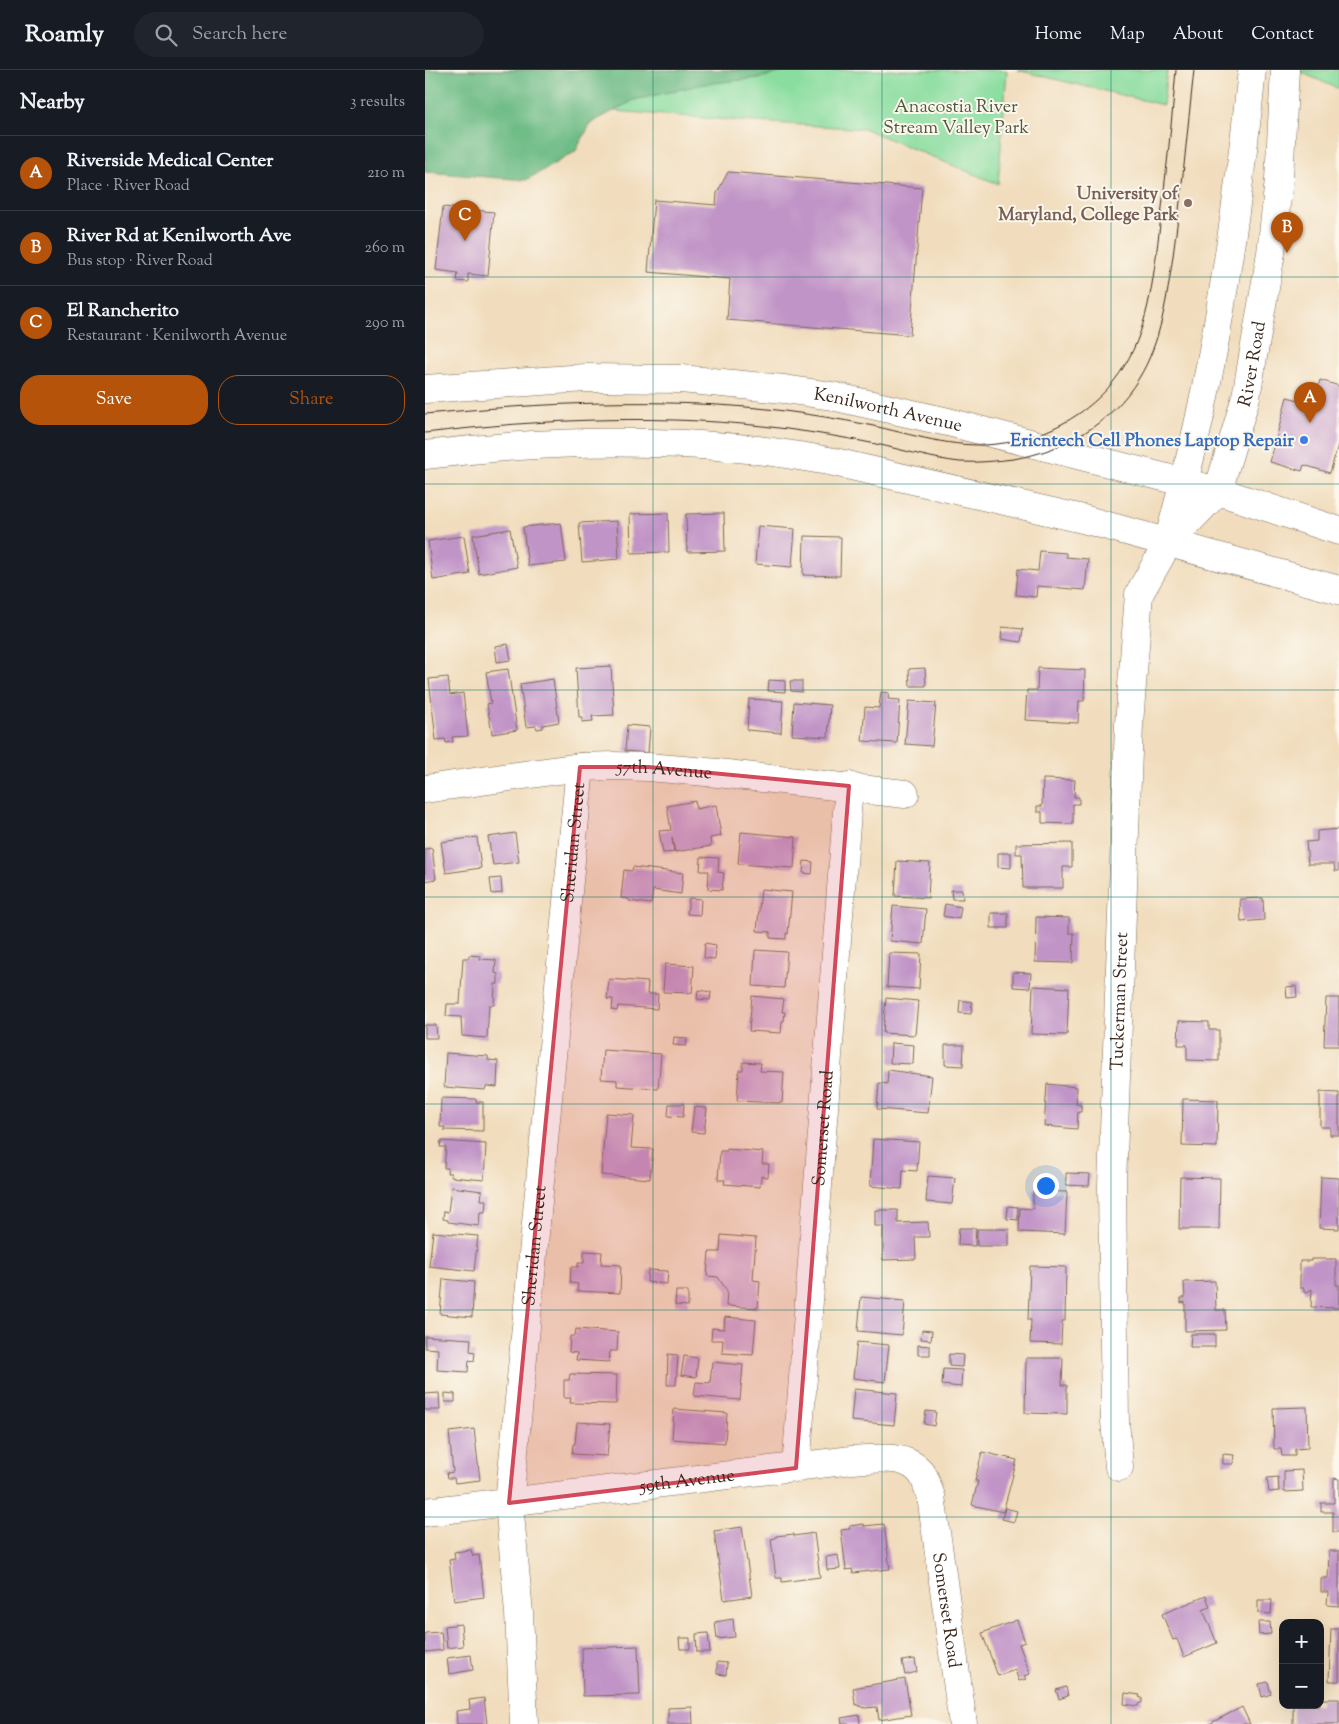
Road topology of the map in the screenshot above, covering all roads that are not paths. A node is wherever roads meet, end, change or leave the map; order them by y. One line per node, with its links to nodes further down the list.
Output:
1 (1252, 70): 5 (street)
2 (1285, 70): 6 (street, River Road)
3 (425, 389): 5 (street, Kenilworth Avenue)
4 (425, 455): 8 (street)
5 (1183, 482): 6 (street, Kenilworth Avenue); 8 (street)
6 (1218, 491): 7 (street, Kenilworth Avenue); 8 (street, River Road)
7 (1339, 530)
8 (1167, 543): 9 (street); 14 (street, Tuckerman Street)
9 (1339, 590)
10 (580, 768): 11 (street, 57th Avenue); 12 (street, 57th Avenue); 17 (street, Sheridan Street)
11 (849, 786): 13 (street, 57th Avenue); 15 (street, Somerset Road)
12 (425, 789)
13 (905, 794)
14 (1119, 1467)
15 (795, 1468): 16 (street, 59th Avenue); 17 (street, 59th Avenue)
16 (931, 1496): 20 (street, Somerset Road)
17 (509, 1503): 18 (street, 59th Avenue); 19 (street, Sheridan Street)
18 (425, 1512)
19 (524, 1724)
20 (963, 1724)

